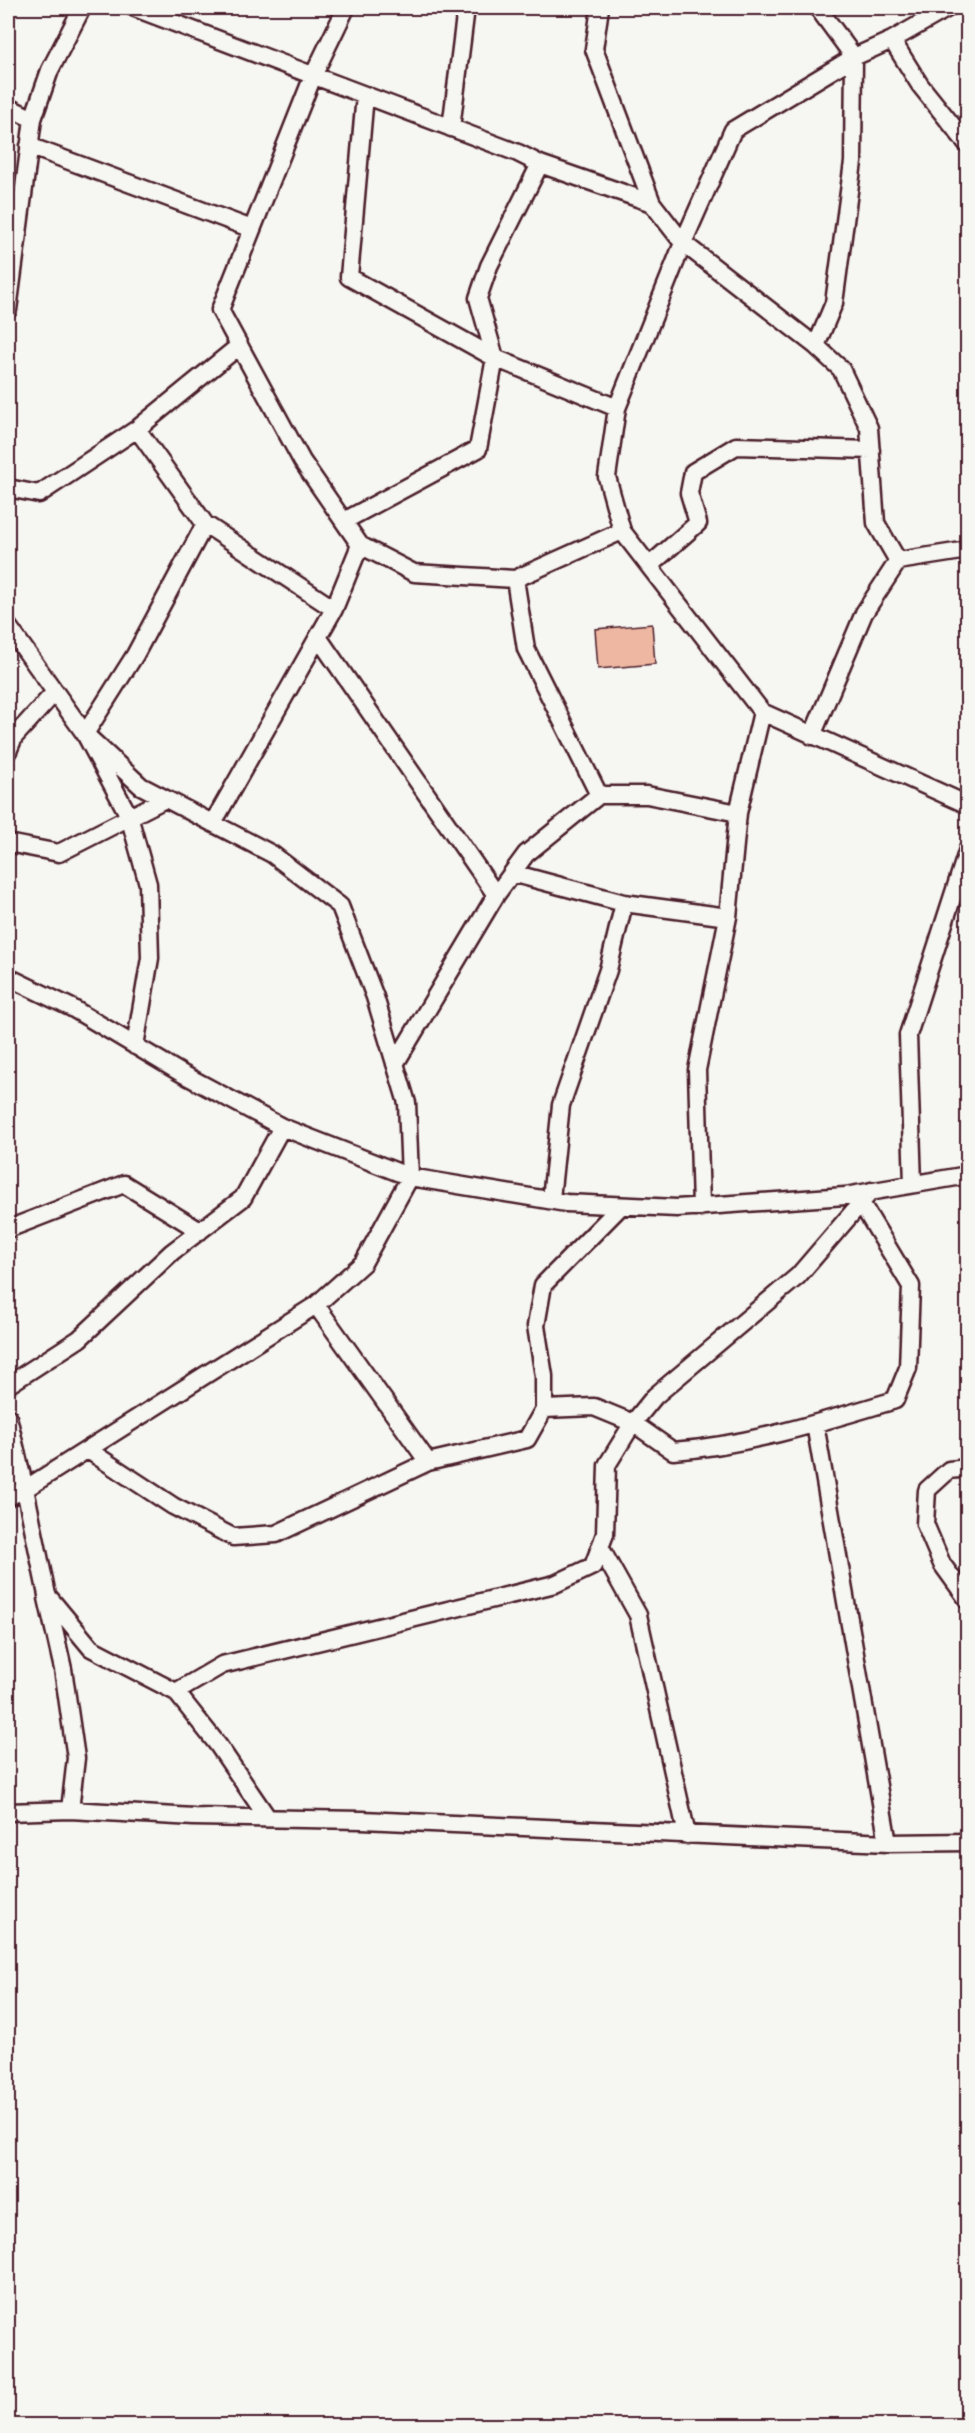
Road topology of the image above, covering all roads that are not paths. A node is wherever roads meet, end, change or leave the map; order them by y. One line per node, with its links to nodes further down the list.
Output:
1 (82, 8): 13 (street)
2 (135, 8): 10 (street)
3 (346, 8): 10 (street)
4 (466, 8): 14 (street)
5 (600, 8): 18 (street)
6 (818, 8): 9 (street)
7 (948, 8): 8 (street)
8 (892, 40): 9 (street); 15 (street)
9 (854, 57): 20 (street); 23 (street)
10 (313, 76): 11 (street); 19 (street)
11 (365, 95): 14 (street); 24 (street)
12 (8, 107): 13 (street)
13 (33, 119): 16 (street)
14 (451, 128): 17 (street)
15 (968, 145)
16 (29, 146): 19 (street); 21 (street)
17 (540, 164): 18 (street); 24 (street)
18 (652, 203): 20 (street)
19 (252, 229): 22 (street)
20 (682, 243): 23 (street); 25 (street)
21 (8, 302)
22 (239, 346): 26 (street); 29 (street)
23 (816, 346): 27 (street)
24 (495, 358): 25 (street); 29 (street)
25 (617, 408): 31 (street)
26 (137, 429): 28 (street); 30 (street)
27 (871, 450): 34 (street); 35 (street)
28 (8, 488)
29 (344, 521): 32 (street)
30 (205, 524): 37 (street); 42 (street)
31 (622, 531): 35 (street); 36 (street)
32 (360, 545): 36 (street); 37 (street)
33 (968, 550): 34 (street)
34 (898, 561): 43 (street)
35 (649, 567): 41 (street)
36 (515, 579): 45 (street)
37 (334, 609): 39 (street)
38 (8, 626): 40 (street)
39 (318, 637): 50 (street); 54 (street)
40 (55, 692): 42 (street); 44 (street)
41 (762, 712): 43 (street); 48 (street)
42 (85, 734): 46 (street); 49 (street)
43 (812, 736): 47 (street)
44 (8, 751)
45 (599, 795): 48 (street); 53 (street)
46 (165, 799): 49 (street); 50 (street)
47 (968, 805)
48 (738, 813): 56 (street)
49 (129, 816): 51 (street); 58 (street)
50 (213, 824): 59 (street)
51 (8, 843)
52 (968, 849): 63 (street)
53 (512, 873): 54 (street); 55 (street)
54 (496, 895): 59 (street)
55 (624, 903): 56 (street); 65 (street)
56 (728, 917): 67 (street)
57 (8, 977): 58 (street)
58 (135, 1046): 60 (street)
59 (395, 1064): 62 (street)
60 (282, 1127): 62 (street); 69 (street)
61 (968, 1174): 63 (street)
62 (410, 1177): 65 (street); 70 (street)
63 (913, 1184): 64 (street)
64 (866, 1197): 67 (street); 74 (street); 75 (street)
65 (551, 1199): 66 (street)
66 (621, 1206): 67 (street); 72 (street)
67 (701, 1207)
68 (8, 1229): 69 (street)
69 (200, 1231): 71 (street)
70 (316, 1305): 76 (street); 77 (street)
71 (8, 1385)
72 (544, 1408): 74 (street); 77 (street)
73 (8, 1417): 79 (street)
74 (633, 1423): 75 (street); 81 (street)
75 (816, 1424): 90 (street)
76 (88, 1450): 77 (street); 79 (street)
77 (428, 1462)
78 (968, 1468): 83 (street)
79 (25, 1489): 80 (street); 82 (street)
80 (8, 1497)
81 (600, 1547): 84 (street); 88 (street)
82 (46, 1595): 84 (street); 85 (street)
83 (968, 1600)
84 (176, 1692): 87 (street)
85 (70, 1810): 86 (street); 87 (street)
86 (8, 1812)
87 (267, 1817): 88 (street)
88 (687, 1835): 90 (street)
89 (968, 1842): 90 (street)
90 (888, 1843)

